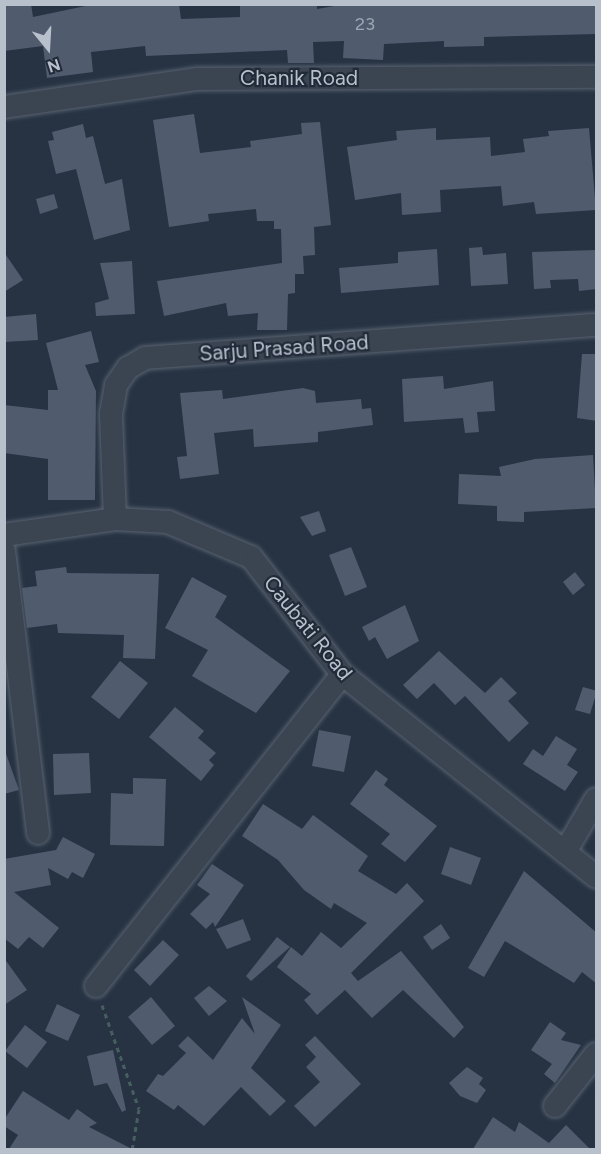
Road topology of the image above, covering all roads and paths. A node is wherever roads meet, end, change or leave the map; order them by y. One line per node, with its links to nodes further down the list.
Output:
1 (597, 77): 2 (street, Chanik Road)
2 (4, 107)
3 (597, 325): 4 (street, Sarju Prasad Road)
4 (115, 519): 5 (street, Caubati Road); 7 (street, Caubati Road)
5 (4, 535)
6 (4, 551): 9 (street)
7 (342, 674): 10 (street, Caubati Road); 12 (street)
8 (597, 799): 10 (street)
9 (38, 833)
10 (565, 852): 11 (street, Caubati Road)
11 (597, 877)
12 (96, 986): 15 (path)
13 (597, 1054): 14 (street)
14 (555, 1106)
15 (132, 1149)

